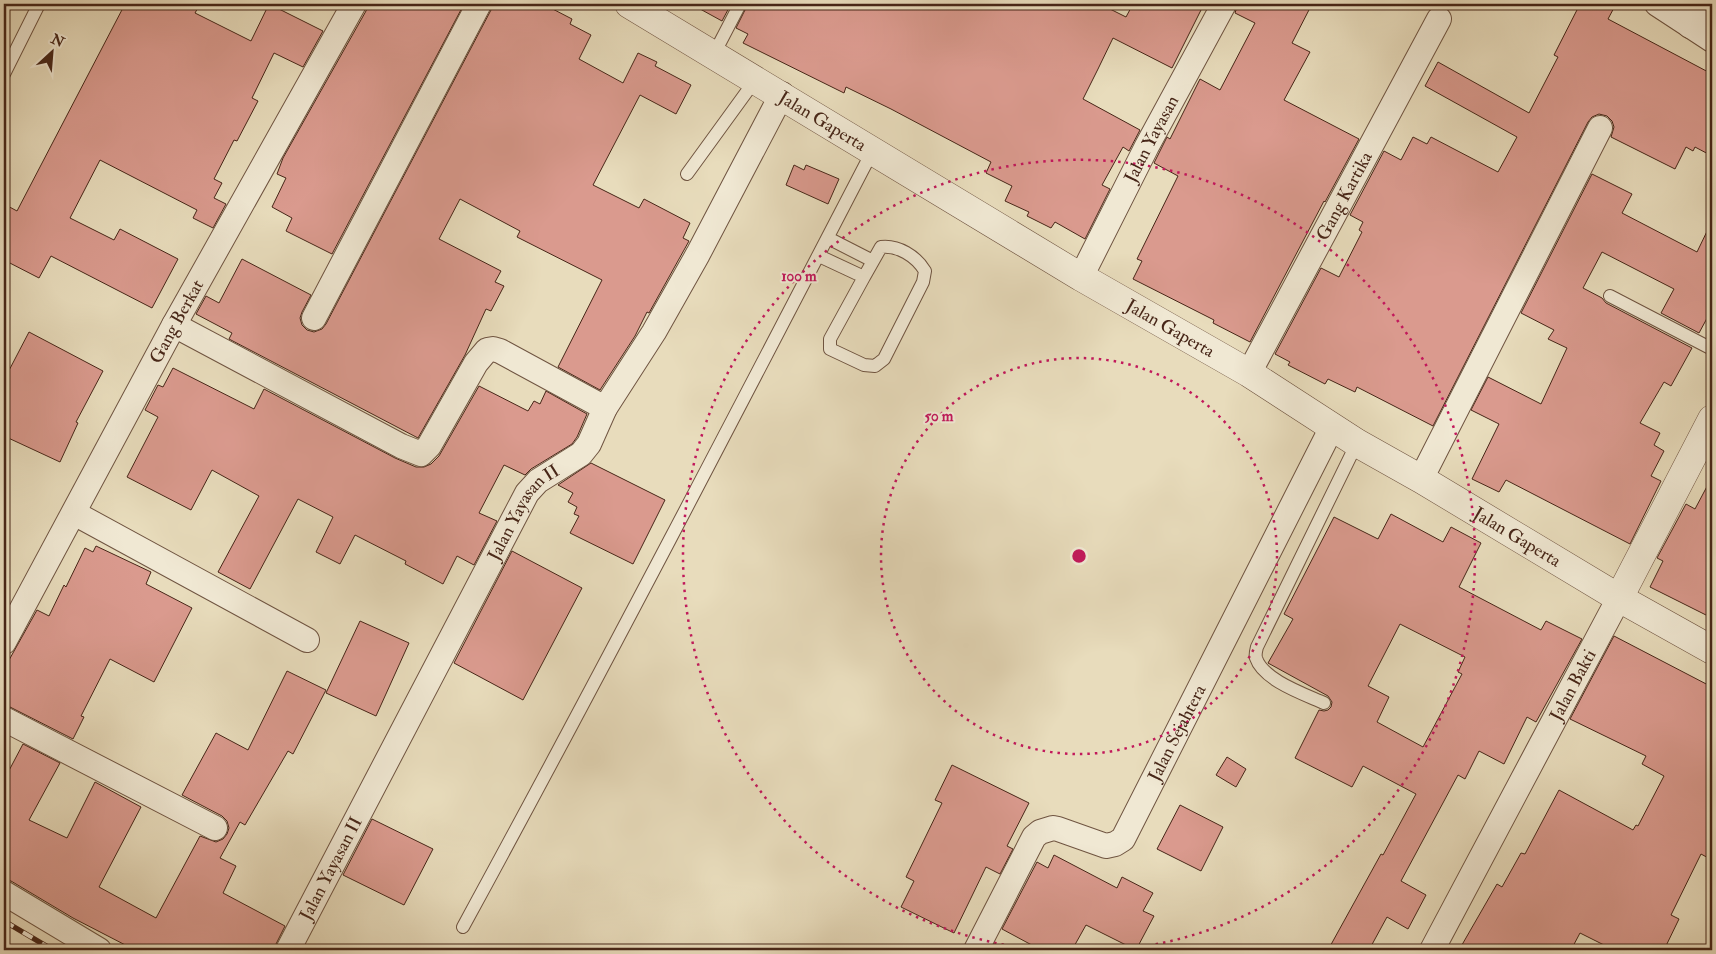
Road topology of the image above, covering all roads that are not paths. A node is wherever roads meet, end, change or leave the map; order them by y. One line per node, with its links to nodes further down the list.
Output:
1 (39, 4): 13 (lane)
2 (354, 4): 26 (street, Gang Berkat)
3 (479, 4): 25 (street)
4 (629, 4): 12 (street, Jalan Gaperta)
5 (740, 4): 12 (lane)
6 (1224, 4): 22 (street, Jalan Yayasan)
7 (1657, 4): 10 (street)
8 (1703, 4): 10 (street)
9 (1438, 19): 28 (street, Gang Kartika)
10 (1690, 26): 11 (street)
11 (1712, 40)
12 (714, 54): 14 (street, Jalan Gaperta)
13 (4, 74)
14 (756, 79): 15 (street, Jalan Gaperta); 18 (lane)
15 (782, 94): 17 (street, Jalan Gaperta); 29 (street, Jalan Yayasan II)
16 (1600, 128): 33 (street)
17 (873, 150): 19 (lane); 22 (street, Jalan Gaperta)
18 (687, 174)
19 (828, 238): 20 (lane); 21 (lane)
20 (819, 256): 23 (lane); 43 (lane)
21 (873, 261): 23 (lane); 23 (lane)
22 (1082, 276): 28 (street, Jalan Gaperta)
23 (864, 278)
24 (1610, 296): 27 (lane)
25 (314, 318)
26 (174, 325): 29 (street); 34 (street, Gang Berkat)
27 (1712, 349)
28 (1249, 373): 31 (street, Jalan Gaperta)
29 (605, 408): 45 (street, Jalan Yayasan II)
30 (1712, 419): 35 (street, Jalan Bakti)
31 (1332, 427): 32 (street, Jalan Gaperta); 46 (street, Jalan Sejahtera)
32 (1357, 443): 33 (street, Jalan Gaperta); 39 (lane)
33 (1421, 479): 35 (street, Jalan Gaperta)
34 (74, 513): 36 (street); 37 (street, Gang Berkat)
35 (1619, 598): 38 (street, Jalan Gaperta); 47 (street, Jalan Bakti)
36 (307, 640)
37 (4, 642)
38 (1712, 650)
39 (1324, 703)
40 (4, 719): 41 (street)
41 (215, 828)
42 (4, 893): 44 (street)
43 (463, 927)
44 (99, 950)
45 (288, 950)
46 (976, 950)
47 (1432, 950)

